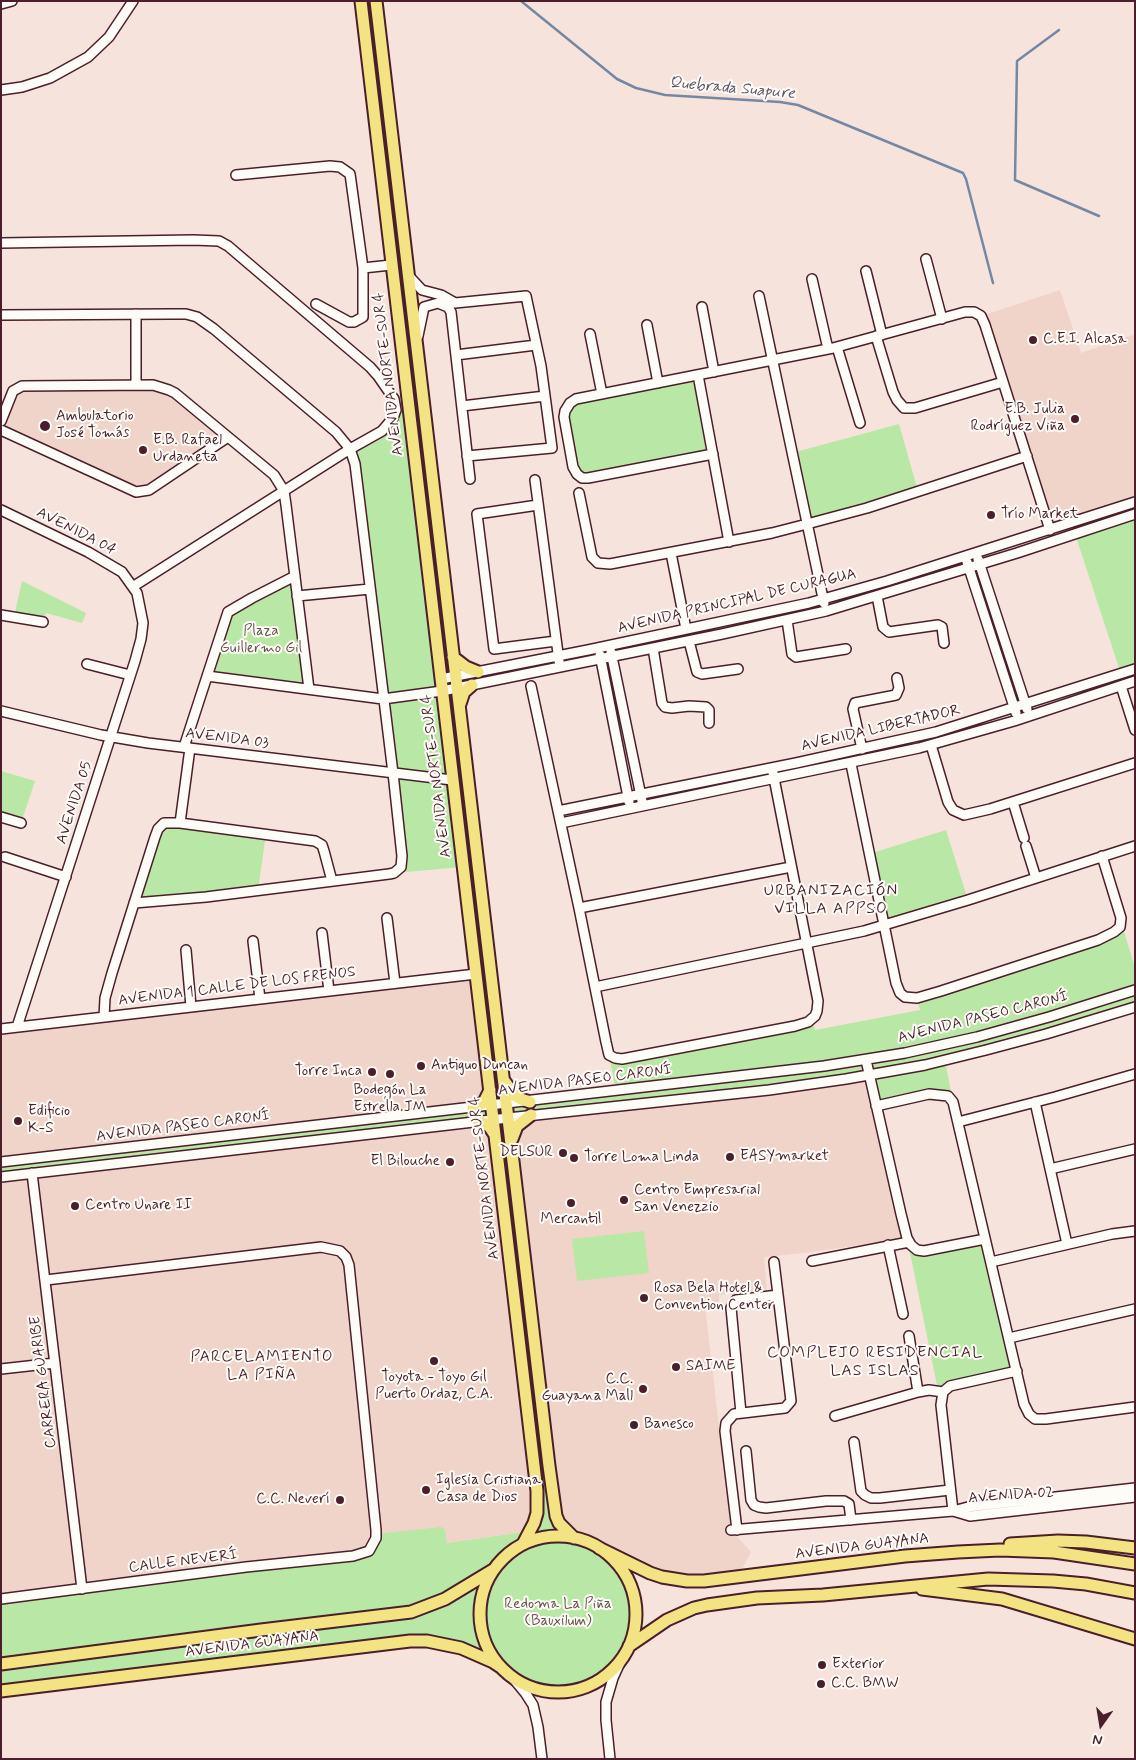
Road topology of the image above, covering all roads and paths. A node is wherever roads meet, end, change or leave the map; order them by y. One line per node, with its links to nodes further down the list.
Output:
1 (12, 1): 5 (street)
2 (133, 1): 6 (street)
3 (360, 1): 10 (main road, AVENIDA NORTE-SUR 4)
4 (376, 1): 13 (main road, AVENIDA NORTE-SUR 4)
5 (1, 4)
6 (1, 90)
7 (236, 175): 11 (street)
8 (1, 244): 41 (street)
9 (926, 259): 23 (street)
10 (392, 265): 11 (street); 40 (main road, AVENIDA NORTE-SUR 4)
11 (363, 268): 18 (street)
12 (866, 270): 26 (street)
13 (408, 275): 15 (street); 27 (main road, AVENIDA NORTE-SUR 4)
14 (812, 279): 29 (street)
15 (422, 290): 17 (street); 19 (street)
16 (759, 296): 31 (street)
17 (441, 299): 19 (street); 28 (street); 30 (street)
18 (316, 304)
19 (424, 307): 27 (street)
20 (702, 307): 32 (street)
21 (136, 314): 22 (street); 36 (street); 46 (street)
22 (1, 315)
23 (942, 318): 26 (street); 34 (street)
24 (647, 325): 35 (street)
25 (590, 334): 37 (street)
26 (879, 336): 29 (street); 34 (street)
27 (416, 345): 85 (main road, AVENIDA NORTE-SUR 4)
28 (536, 345): 30 (street); 38 (street)
29 (832, 348): 31 (street); 43 (street)
30 (456, 355): 39 (street)
31 (772, 360): 32 (street); 58 (street)
32 (714, 372): 33 (street)
33 (698, 375): 35 (street); 47 (street)
34 (1003, 382): 49 (street)
35 (658, 383): 37 (street)
36 (136, 384): 42 (street); 45 (street)
37 (602, 394): 47 (street)
38 (545, 396): 39 (street); 48 (street)
39 (462, 406): 48 (street)
40 (408, 408): 41 (street); 96 (main road, AVENIDA NORTE-SUR 4)
41 (395, 414): 46 (street)
42 (1, 421)
43 (860, 423)
44 (1, 430): 45 (street)
45 (228, 438): 52 (street)
46 (350, 449): 52 (street); 68 (street)
47 (713, 454): 60 (street)
48 (467, 456): 50 (street)
49 (1027, 456): 58 (street); 59 (street)
50 (470, 479)
51 (535, 480): 55 (street)
52 (284, 491): 66 (street); 67 (street)
53 (579, 493): 61 (street)
54 (1135, 502): 59 (street, AVENIDA PRINCIPAL DE CURAGUA)
55 (538, 505): 77 (street); 77 (street)
56 (1, 510): 67 (street, AVENIDA 04)
57 (1135, 514): 64 (street, AVENIDA PRINCIPAL DE CURAGUA)
58 (807, 524): 60 (street); 71 (street)
59 (1050, 530): 62 (street, AVENIDA PRINCIPAL DE CURAGUA)
60 (729, 542): 61 (street)
61 (670, 553): 76 (street)
62 (976, 553): 63 (street, AVENIDA PRINCIPAL DE CURAGUA); 64 (street)
63 (965, 557): 65 (street); 71 (street, AVENIDA PRINCIPAL DE CURAGUA)
64 (980, 564): 65 (street, AVENIDA PRINCIPAL DE CURAGUA); 105 (street)
65 (969, 567): 70 (street, AVENIDA PRINCIPAL DE CURAGUA); 107 (street)
66 (295, 576): 69 (street); 94 (street)
67 (134, 586): 93 (street, AVENIDA 05)
68 (370, 589): 69 (street); 104 (street)
69 (297, 596): 102 (street)
70 (877, 596): 72 (street, AVENIDA PRINCIPAL DE CURAGUA); 79 (street)
71 (823, 599): 72 (street); 76 (street, AVENIDA PRINCIPAL DE CURAGUA)
72 (826, 611): 74 (street, AVENIDA PRINCIPAL DE CURAGUA)
73 (1, 614): 75 (street)
74 (787, 620): 78 (street, AVENIDA PRINCIPAL DE CURAGUA); 83 (street)
75 (43, 622)
76 (686, 629): 80 (street, AVENIDA PRINCIPAL DE CURAGUA)
77 (556, 641): 84 (street)
78 (690, 641): 82 (street, AVENIDA PRINCIPAL DE CURAGUA); 90 (street)
79 (944, 643)
80 (610, 645): 81 (street, AVENIDA PRINCIPAL DE CURAGUA); 86 (street)
81 (599, 648): 84 (street, AVENIDA PRINCIPAL DE CURAGUA); 87 (street)
82 (654, 648): 86 (street, AVENIDA PRINCIPAL DE CURAGUA); 111 (street)
83 (846, 649)
84 (558, 656): 89 (street); 92 (street, AVENIDA PRINCIPAL DE CURAGUA)
85 (453, 657): 92 (main road); 98 (main road, AVENIDA NORTE-SUR 4)
86 (612, 657): 87 (street, AVENIDA PRINCIPAL DE CURAGUA); 123 (street)
87 (601, 659): 89 (street, AVENIDA PRINCIPAL DE CURAGUA); 124 (street)
88 (87, 664): 93 (street)
89 (560, 667): 99 (street, AVENIDA PRINCIPAL DE CURAGUA)
90 (738, 669)
91 (1135, 670): 105 (street, AVENIDA LIBERTADOR)
92 (478, 672): 98 (street, AVENIDA PRINCIPAL DE CURAGUA)
93 (130, 675): 113 (street, AVENIDA 05)
94 (207, 676): 102 (street); 115 (street)
95 (897, 678): 116 (street)
96 (440, 679): 98 (street); 103 (main road, AVENIDA NORTE-SUR 4)
97 (1135, 681): 101 (street, AVENIDA LIBERTADOR)
98 (456, 682): 99 (street, AVENIDA PRINCIPAL DE CURAGUA); 103 (street); 106 (main road, AVENIDA NORTE-SUR 4)
99 (472, 685): 106 (main road)
100 (531, 686): 128 (street)
101 (1121, 686): 109 (street, AVENIDA LIBERTADOR); 112 (street)
102 (309, 689): 104 (street)
103 (442, 691): 104 (street); 122 (main road, AVENIDA NORTE-SUR 4)
104 (383, 699): 120 (street)
105 (1026, 705): 107 (street, AVENIDA LIBERTADOR); 109 (street)
106 (458, 708): 162 (main road, AVENIDA NORTE-SUR 4)
107 (1015, 708): 110 (street); 116 (street, AVENIDA LIBERTADOR)
108 (1, 711): 113 (street, AVENIDA 03)
109 (1029, 716): 110 (street, AVENIDA LIBERTADOR)
110 (1018, 720): 114 (street, AVENIDA LIBERTADOR)
111 (709, 723)
112 (1135, 730)
113 (110, 737): 115 (street, AVENIDA 03); 137 (street, AVENIDA 05)
114 (931, 745): 118 (street, AVENIDA LIBERTADOR); 125 (street)
115 (187, 748): 120 (street, AVENIDA 03); 131 (street)
116 (862, 749): 119 (street, AVENIDA LIBERTADOR)
117 (1135, 763): 125 (street)
118 (851, 764): 121 (street, AVENIDA LIBERTADOR); 143 (street)
119 (772, 768): 121 (street); 123 (street, AVENIDA LIBERTADOR)
120 (393, 773): 122 (street, AVENIDA 03); 139 (street)
121 (774, 779): 126 (street, AVENIDA LIBERTADOR); 136 (street)
122 (452, 780): 148 (main road, AVENIDA NORTE-SUR 4)
123 (641, 795): 124 (street, AVENIDA LIBERTADOR); 126 (street)
124 (628, 798): 127 (street); 128 (street, AVENIDA LIBERTADOR)
125 (1013, 802): 138 (street)
126 (643, 806): 127 (street, AVENIDA LIBERTADOR)
127 (630, 808): 132 (street, AVENIDA LIBERTADOR)
128 (558, 811): 132 (street)
129 (1, 817): 130 (street)
130 (21, 823)
131 (180, 823): 139 (street); 140 (street)
132 (561, 823): 141 (street)
133 (1135, 846): 134 (street)
134 (1102, 856): 138 (street); 143 (street)
135 (5, 857): 137 (street)
136 (791, 867): 141 (street); 146 (street)
137 (66, 877): 157 (street, AVENIDA 05)
138 (1036, 878): 143 (street)
139 (332, 881): 140 (street)
140 (134, 903): 156 (street)
141 (579, 908): 150 (street)
142 (387, 918): 149 (street)
143 (883, 926): 146 (street)
144 (322, 933): 152 (street)
145 (254, 941): 153 (street)
146 (806, 943): 150 (street); 150 (street)
147 (186, 950): 154 (street)
148 (476, 974): 149 (street, AVENIDA 1 CALLE DE LOS FRENOS); 163 (main road, AVENIDA NORTE-SUR 4)
149 (395, 983): 152 (street, AVENIDA 1 CALLE DE LOS FRENOS)
150 (595, 987)
151 (1135, 990): 159 (street, AVENIDA PASEO CARONÍ)
152 (329, 991): 153 (street, AVENIDA 1 CALLE DE LOS FRENOS)
153 (260, 999): 154 (street, AVENIDA 1 CALLE DE LOS FRENOS)
154 (191, 1006): 156 (street, AVENIDA 1 CALLE DE LOS FRENOS)
155 (1135, 1006): 161 (street, AVENIDA PASEO CARONÍ)
156 (104, 1017): 157 (street, AVENIDA 1 CALLE DE LOS FRENOS)
157 (17, 1027): 158 (street, AVENIDA 1 CALLE DE LOS FRENOS)
158 (1, 1029)
159 (866, 1060): 161 (street); 164 (street, AVENIDA PASEO CARONÍ)
160 (1135, 1074): 165 (street)
161 (869, 1075): 168 (street); 170 (street, AVENIDA PASEO CARONÍ)
162 (504, 1081): 164 (main road); 166 (main road, AVENIDA NORTE-SUR 4)
163 (490, 1090): 167 (main road, AVENIDA NORTE-SUR 4); 169 (main road)
164 (530, 1102): 166 (street, AVENIDA PASEO CARONÍ)
165 (1035, 1102): 174 (street); 179 (street)
166 (507, 1104): 167 (street, AVENIDA PASEO CARONÍ); 171 (main road, AVENIDA NORTE-SUR 4)
167 (492, 1106): 169 (street, AVENIDA PASEO CARONÍ); 172 (main road, AVENIDA NORTE-SUR 4)
168 (876, 1106): 174 (street); 184 (street)
169 (473, 1108): 178 (street, AVENIDA PASEO CARONÍ)
170 (531, 1115): 171 (street, AVENIDA PASEO CARONÍ); 176 (main road)
171 (508, 1118): 172 (street, AVENIDA PASEO CARONÍ); 176 (main road, AVENIDA NORTE-SUR 4)
172 (493, 1120): 173 (street, AVENIDA PASEO CARONÍ); 175 (main road, AVENIDA NORTE-SUR 4)
173 (478, 1121): 175 (main road); 180 (street, AVENIDA PASEO CARONÍ)
174 (958, 1122): 183 (street)
175 (495, 1135): 212 (main road, AVENIDA NORTE-SUR 4)
176 (511, 1143): 211 (main road, AVENIDA NORTE-SUR 4)
177 (1135, 1149): 179 (street)
178 (1, 1162)
179 (1050, 1169): 185 (street)
180 (32, 1173): 181 (street, AVENIDA PASEO CARONÍ); 190 (street, CARRERA GUARIBE)
181 (1, 1176)
182 (1135, 1231): 185 (street)
183 (985, 1239): 184 (street); 189 (street)
184 (908, 1242): 186 (street)
185 (1067, 1244): 189 (street)
186 (888, 1245): 187 (street); 193 (street)
187 (812, 1261)
188 (774, 1262): 191 (street)
189 (991, 1262): 195 (street)
190 (46, 1280): 196 (street, CARRERA GUARIBE); 219 (street, CALLE NEVERÍ)
191 (778, 1295): 202 (street); 202 (street)
192 (1135, 1310): 195 (street)
193 (903, 1314)
194 (908, 1336): 199 (street)
195 (1009, 1338): 198 (street)
196 (55, 1363): 197 (street); 219 (street, CARRERA GUARIBE)
197 (1, 1370)
198 (1017, 1370): 200 (street); 201 (street)
199 (918, 1392): 200 (street); 203 (street)
200 (943, 1392): 207 (street)
201 (1135, 1407)
202 (741, 1413): 210 (street)
203 (835, 1416)
204 (854, 1442): 207 (street)
205 (746, 1451): 210 (street)
206 (1135, 1488): 209 (street, AVENIDA 02)
207 (950, 1490): 209 (street)
208 (1135, 1498): 209 (street, AVENIDA 02)
209 (953, 1511): 210 (street)
210 (851, 1520)
211 (574, 1538): 212 (main road); 213 (main road)
212 (523, 1544): 217 (main road)
213 (600, 1548): 215 (main road, AVENIDA GUAYANA); 223 (main road)
214 (1135, 1548): 215 (main road)
215 (958, 1552): 216 (main road, AVENIDA GUAYANA)
216 (1135, 1564)
217 (493, 1570): 224 (main road, AVENIDA GUAYANA); 225 (main road)
218 (893, 1587): 220 (main road); 222 (main road); 223 (main road)
219 (82, 1589): 221 (street, CALLE NEVERÍ)
220 (1135, 1593)
221 (1, 1599)
222 (1135, 1639)
223 (626, 1651): 226 (main road); 229 (street)
224 (1, 1664)
225 (502, 1668): 226 (main road); 227 (main road, AVENIDA GUAYANA)
226 (512, 1677): 228 (street)
227 (1, 1691)
228 (542, 1759)
229 (610, 1759)

